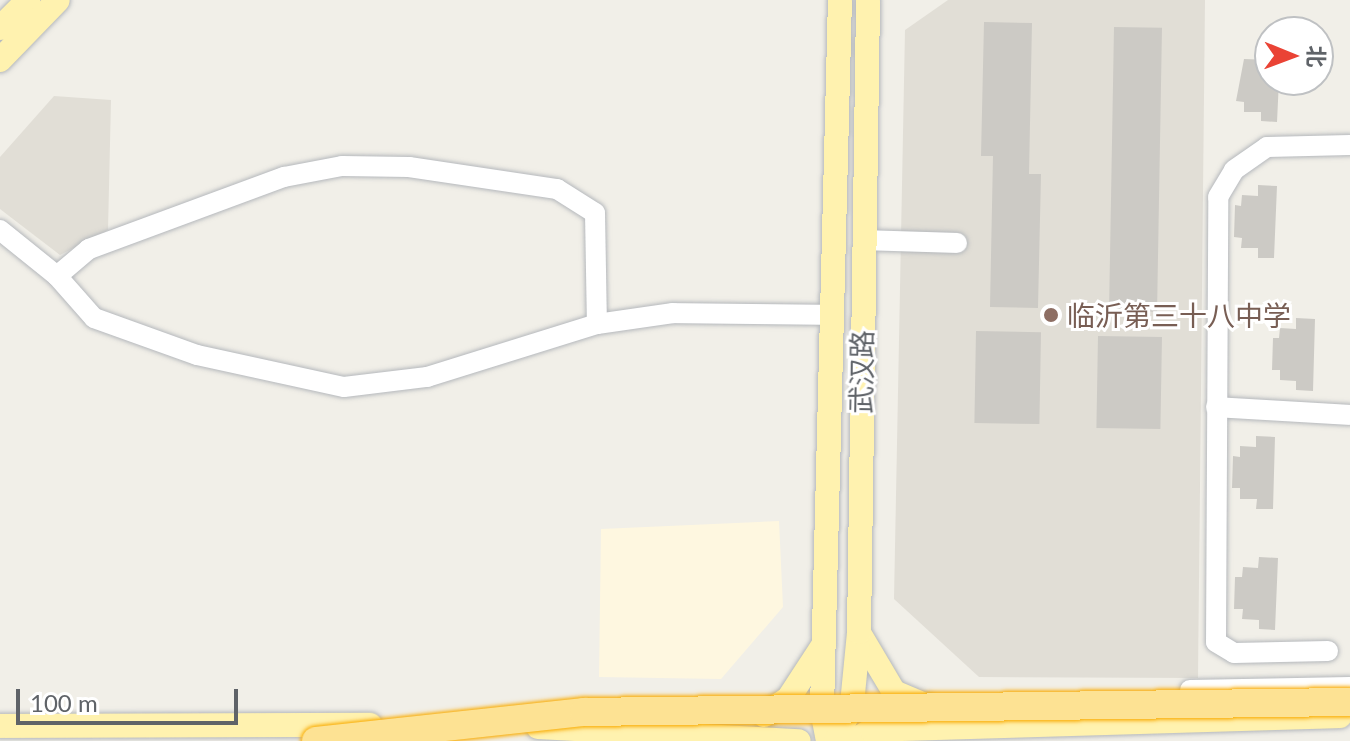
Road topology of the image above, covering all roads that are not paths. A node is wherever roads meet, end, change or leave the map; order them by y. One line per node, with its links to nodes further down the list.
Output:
1 (28, 0): 5 (main road)
2 (58, 0): 6 (main road)
3 (840, 0): 12 (main road, 武汉路)
4 (868, 0): 9 (main road, 武汉路)
5 (0, 28)
6 (0, 60)
7 (1350, 145): 14 (street)
8 (0, 230): 11 (street)
9 (863, 240): 10 (street); 16 (main road, 武汉路)
10 (957, 243)
11 (57, 276): 13 (street); 13 (street)
12 (833, 315): 13 (street); 17 (main road, 武汉路)
13 (597, 324)
14 (1216, 407): 15 (street); 18 (street)
15 (1350, 415)
16 (859, 632): 20 (main road); 29 (main road, 武汉路)
17 (823, 645): 25 (main road); 28 (main road, 武汉路)
18 (1328, 651)
19 (1350, 687): 20 (street)
20 (906, 697): 24 (main road)
21 (1350, 702): 26 (highway, bridge)
22 (1350, 715): 24 (main road)
23 (0, 726): 25 (main road)
24 (976, 726): 30 (main road)
25 (700, 734): 27 (main road)
26 (316, 741)
27 (799, 741)
28 (828, 741)
29 (836, 741)
30 (853, 741)

